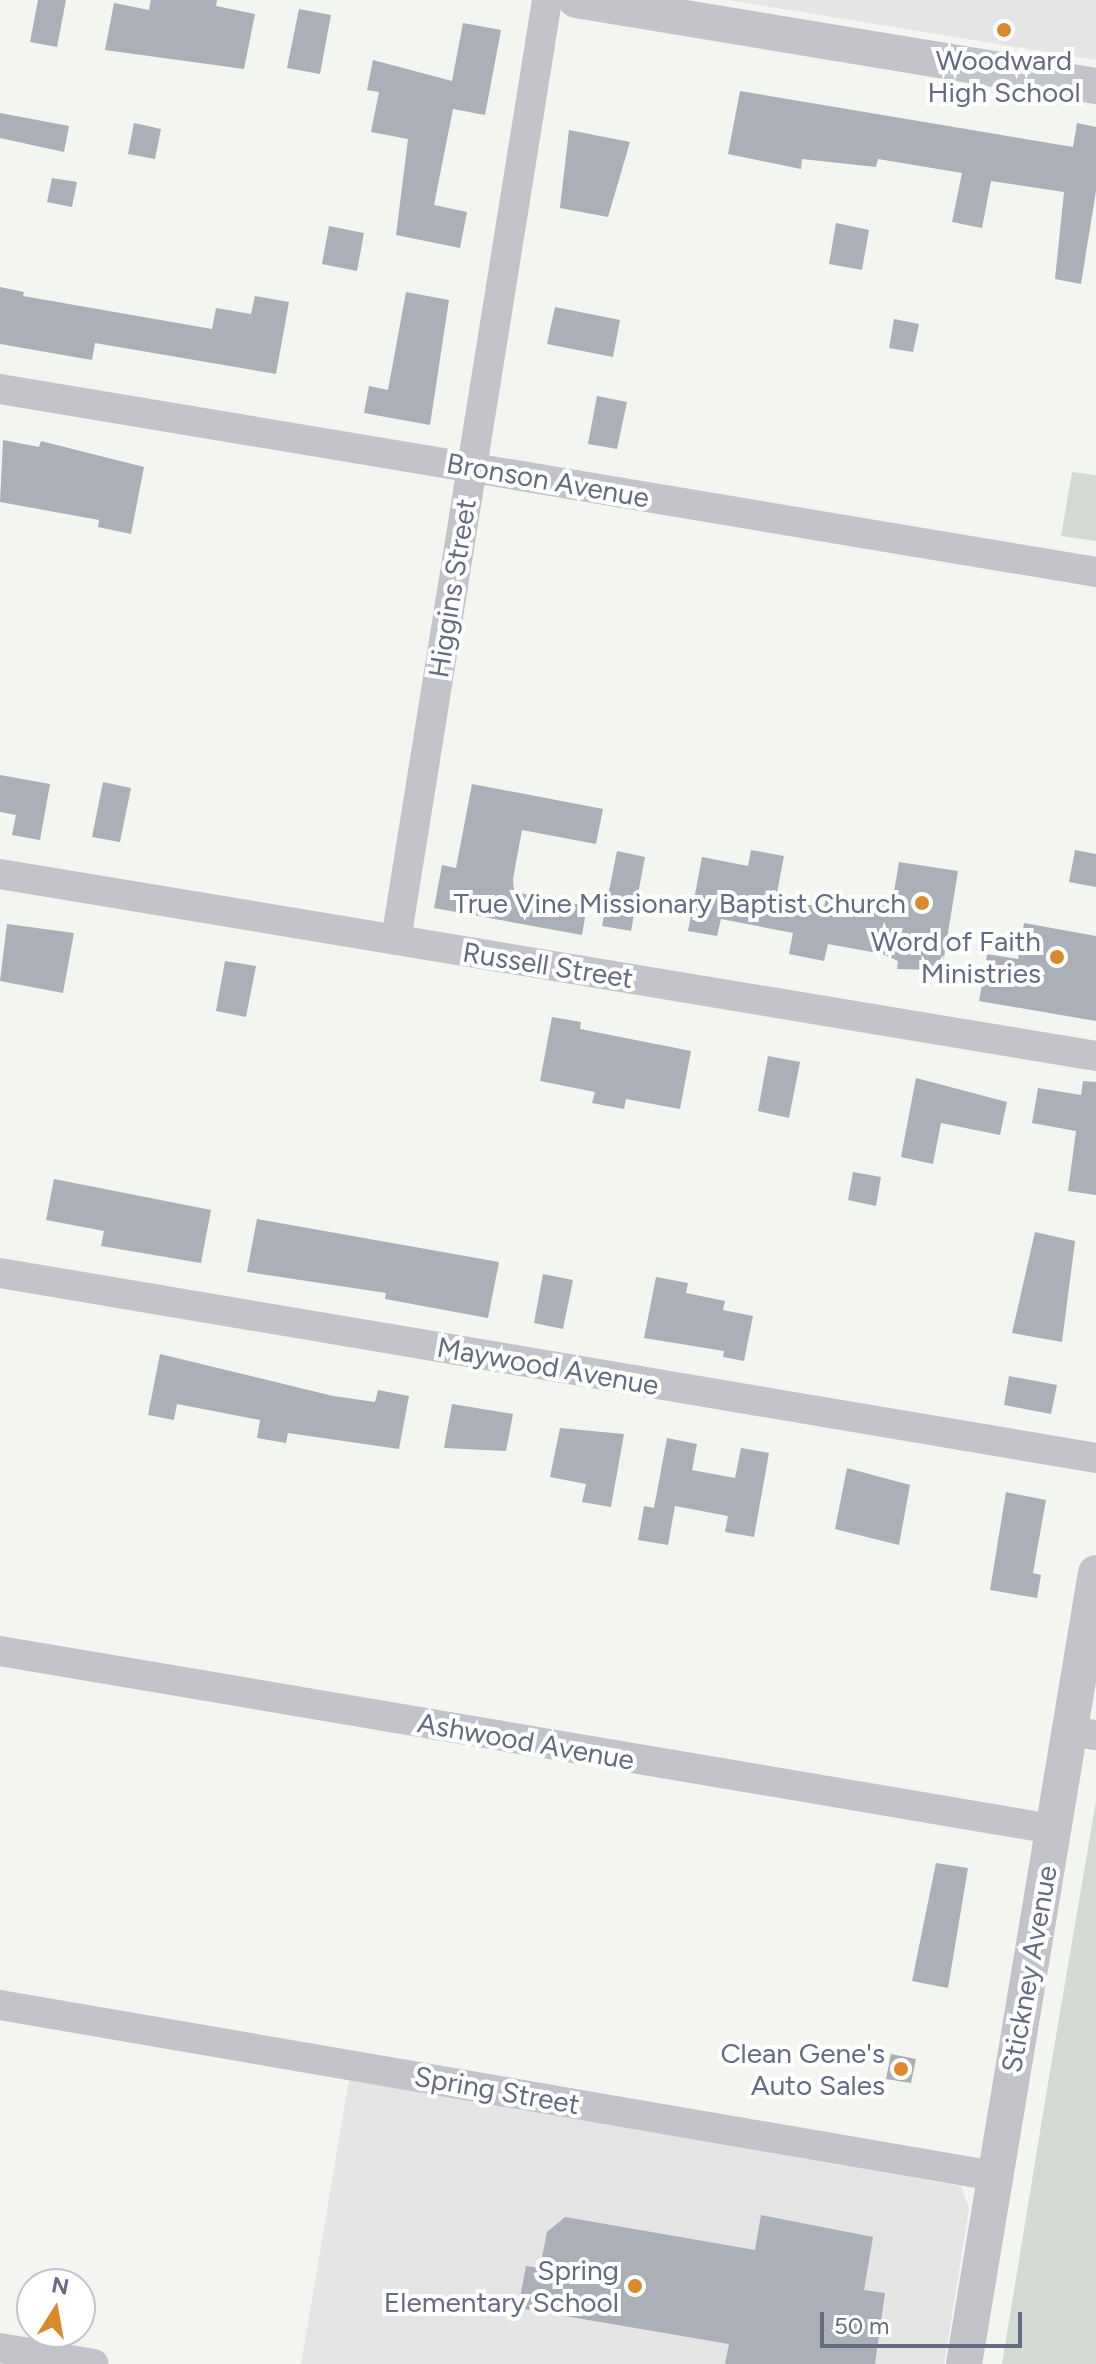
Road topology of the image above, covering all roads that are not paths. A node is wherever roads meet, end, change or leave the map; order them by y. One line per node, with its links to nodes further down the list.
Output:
1 (547, 0): 5 (street, Higgins Street)
2 (576, 0): 3 (street)
3 (1096, 86)
4 (0, 389): 5 (street, Bronson Avenue)
5 (472, 467): 6 (street, Bronson Avenue); 8 (street, Higgins Street)
6 (1096, 572)
7 (0, 874): 8 (street, Russell Street)
8 (396, 940): 9 (street, Russell Street)
9 (1096, 1056)
10 (0, 1273): 11 (street, Maywood Avenue)
11 (1096, 1458)
12 (1096, 1573): 14 (street, Stickney Avenue)
13 (0, 1651): 15 (street, Ashwood Avenue)
14 (1083, 1733): 15 (street, Stickney Avenue)
15 (1052, 1829): 17 (street, Stickney Avenue)
16 (0, 2005): 17 (street, Spring Street)
17 (994, 2176): 20 (street, Stickney Avenue)
18 (0, 2348): 19 (street)
19 (94, 2364)
20 (964, 2364)

